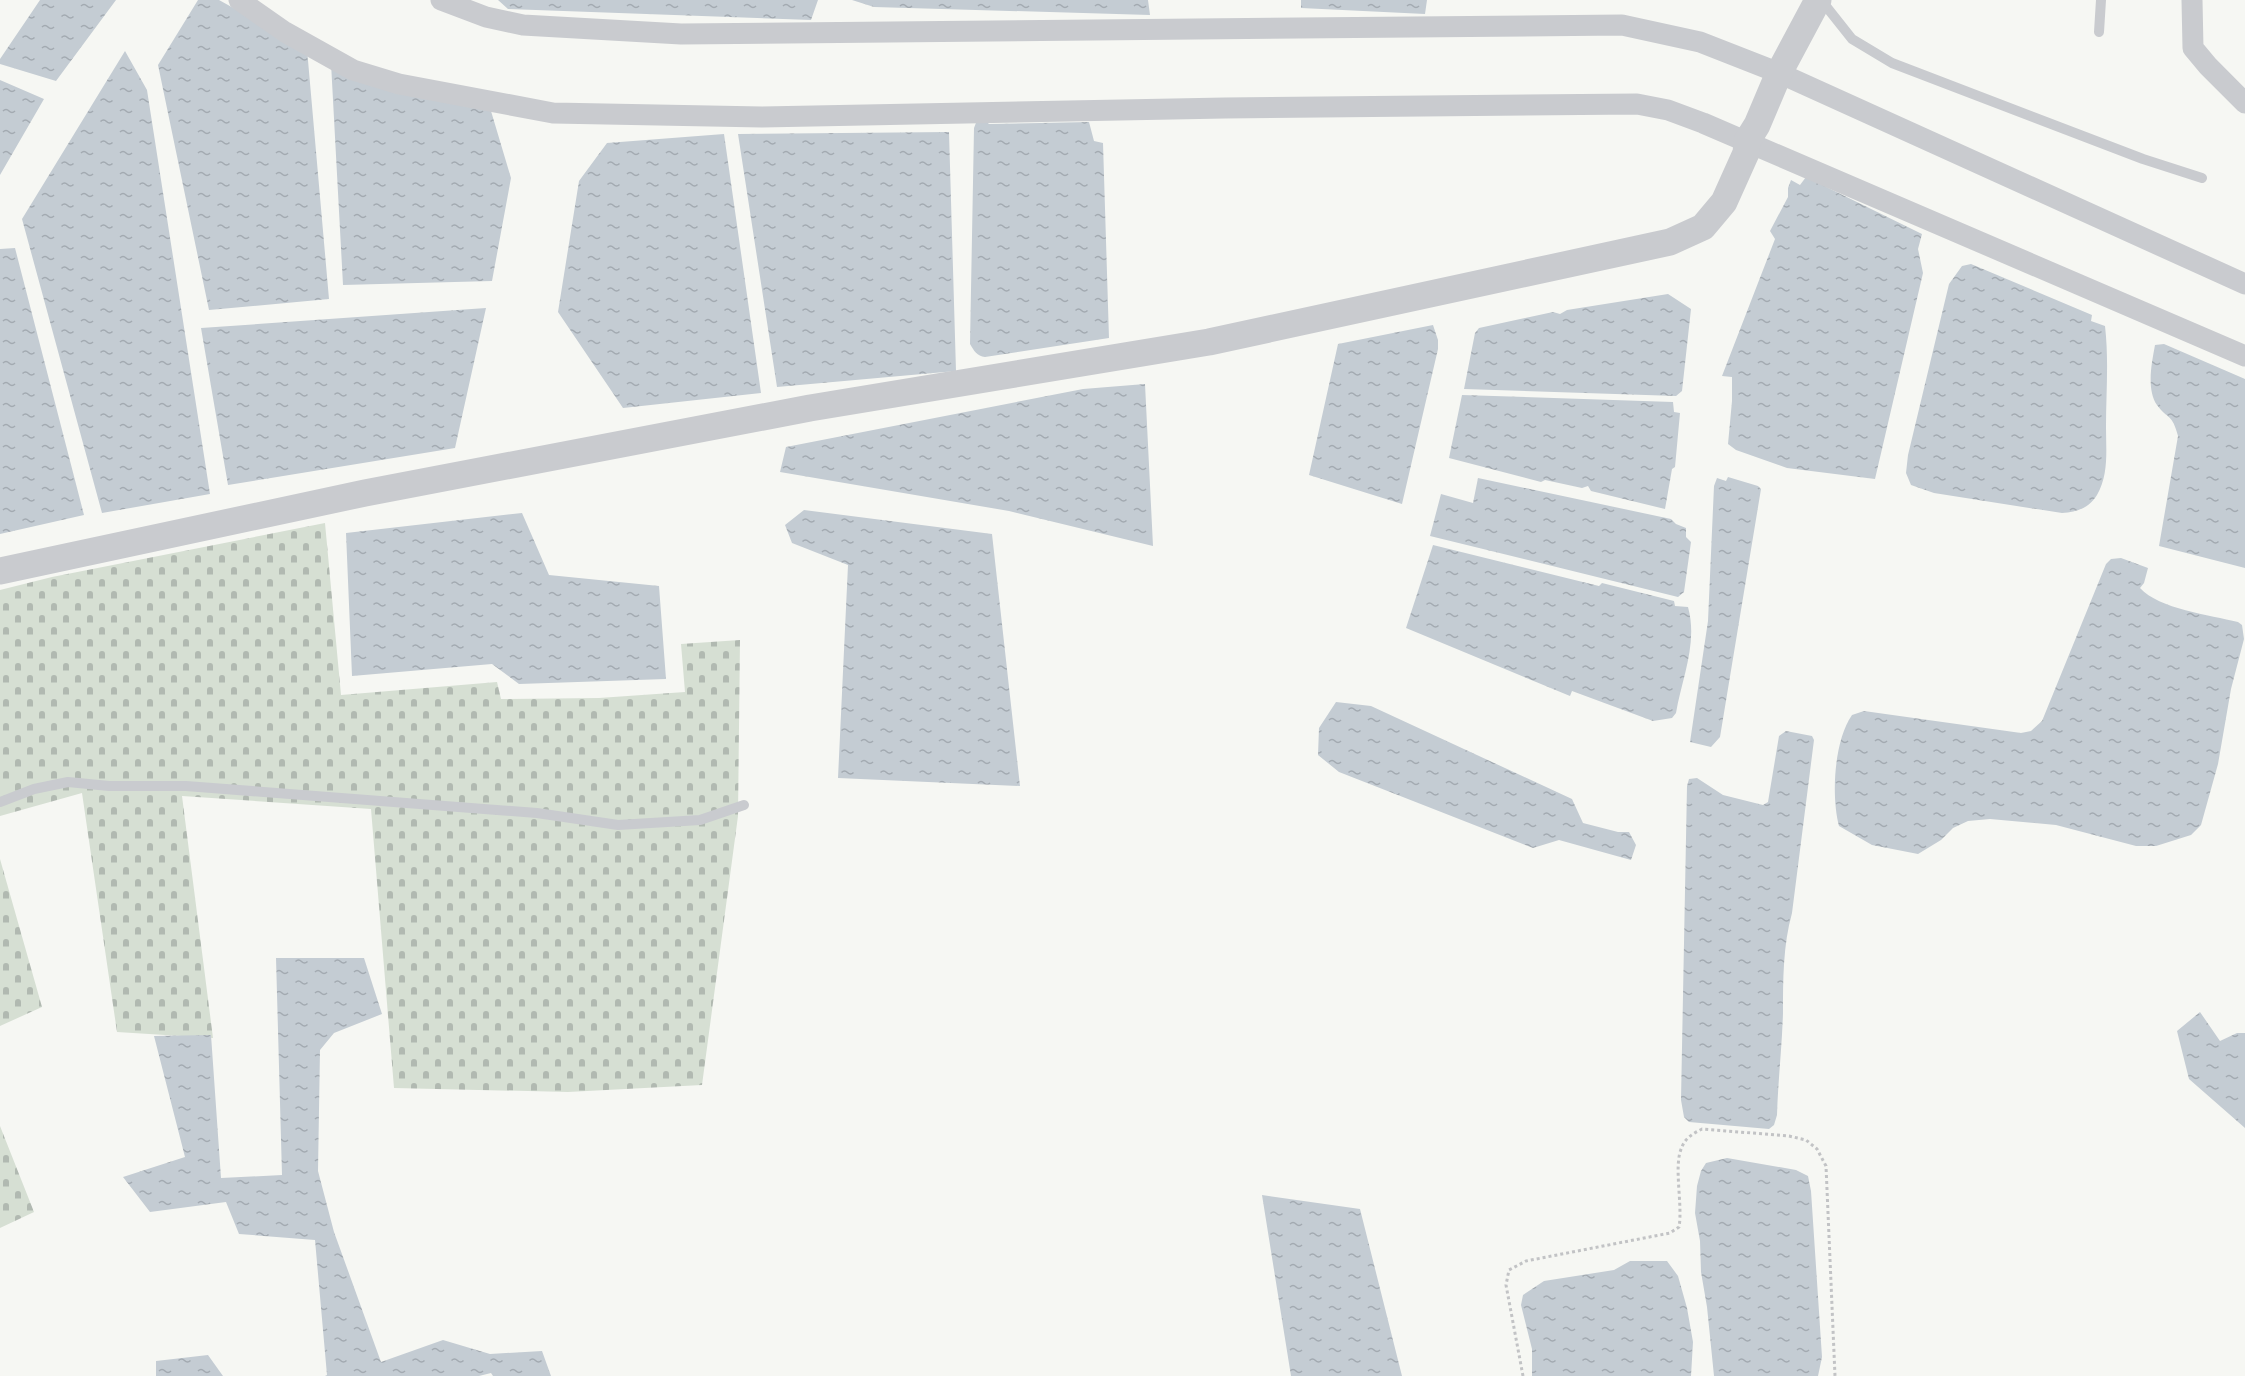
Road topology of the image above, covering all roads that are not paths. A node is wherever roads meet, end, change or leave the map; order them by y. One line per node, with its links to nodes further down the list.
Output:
1 (239, 0): 9 (street)
2 (441, 0): 7 (street)
3 (1820, 0): 7 (street); 10 (lane)
4 (2101, 0): 6 (lane)
5 (2192, 0): 8 (street)
6 (2099, 32)
7 (1777, 78): 9 (street); 11 (street)
8 (2245, 103)
9 (1752, 133): 12 (street); 13 (street)
10 (2202, 178)
11 (2245, 284)
12 (2245, 356)
13 (0, 571)
14 (0, 802): 15 (lane)
15 (744, 805)

